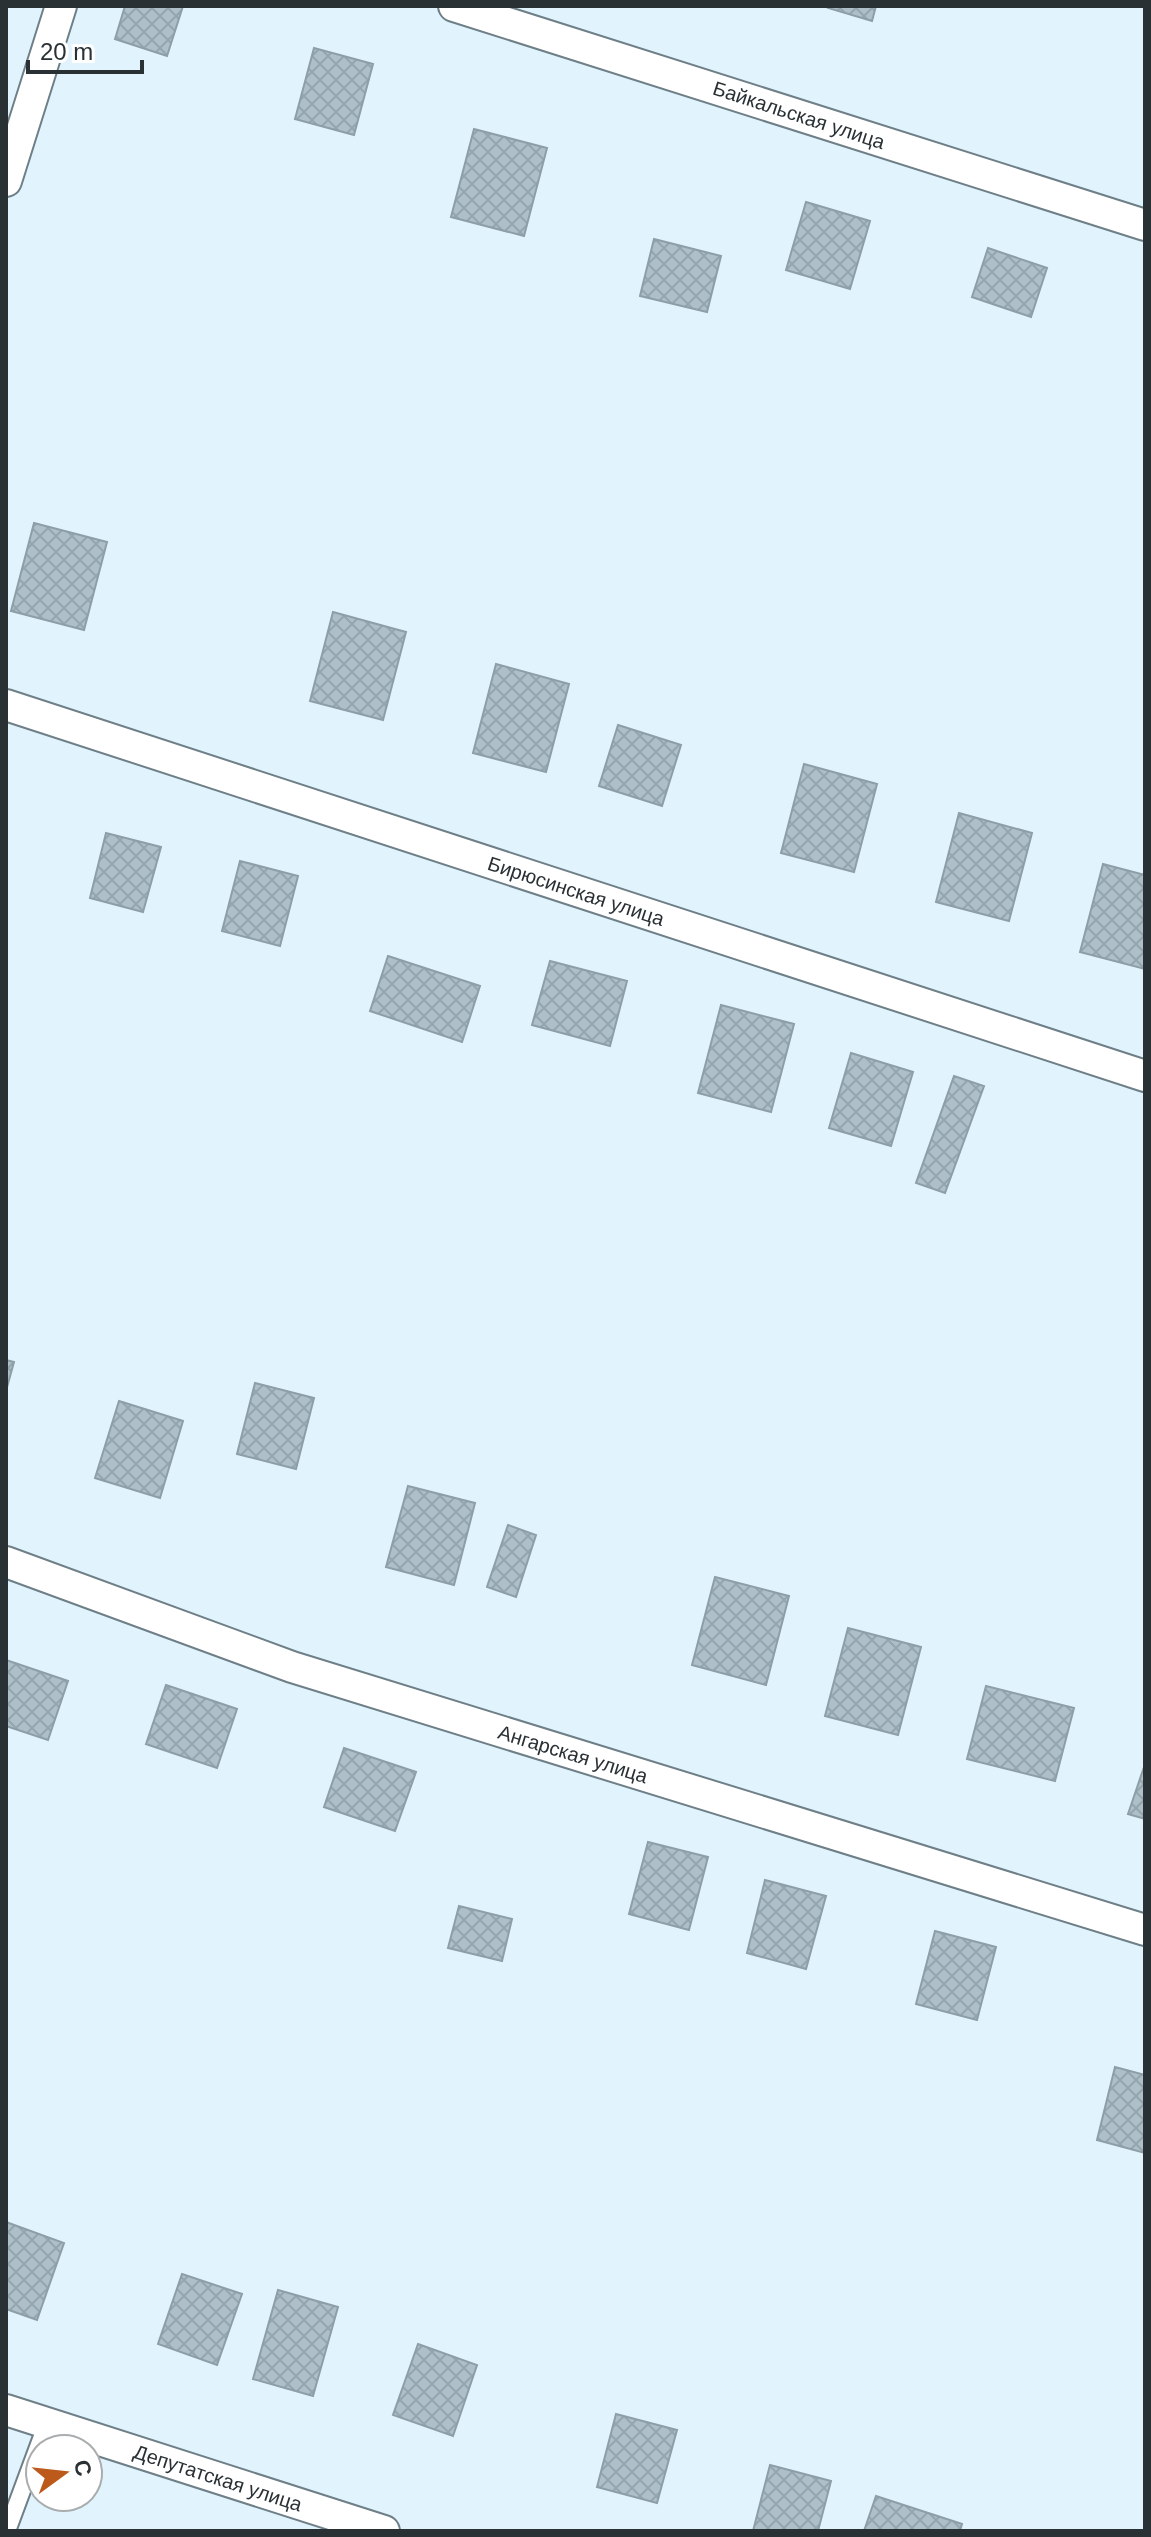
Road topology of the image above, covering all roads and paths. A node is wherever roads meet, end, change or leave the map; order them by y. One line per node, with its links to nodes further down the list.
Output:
1 (61, 6): 3 (street)
2 (454, 6): 4 (street, Байкальская улица)
3 (6, 181)
4 (1145, 225)
5 (6, 705): 6 (street, Бирюсинская улица)
6 (1145, 1076)
7 (6, 1562): 8 (street, Ангарская улица)
8 (1145, 1930)
9 (6, 2410): 10 (street, Депутатская улица)
10 (47, 2423): 11 (lane); 12 (street, Депутатская улица)
11 (7, 2531)
12 (384, 2531)

